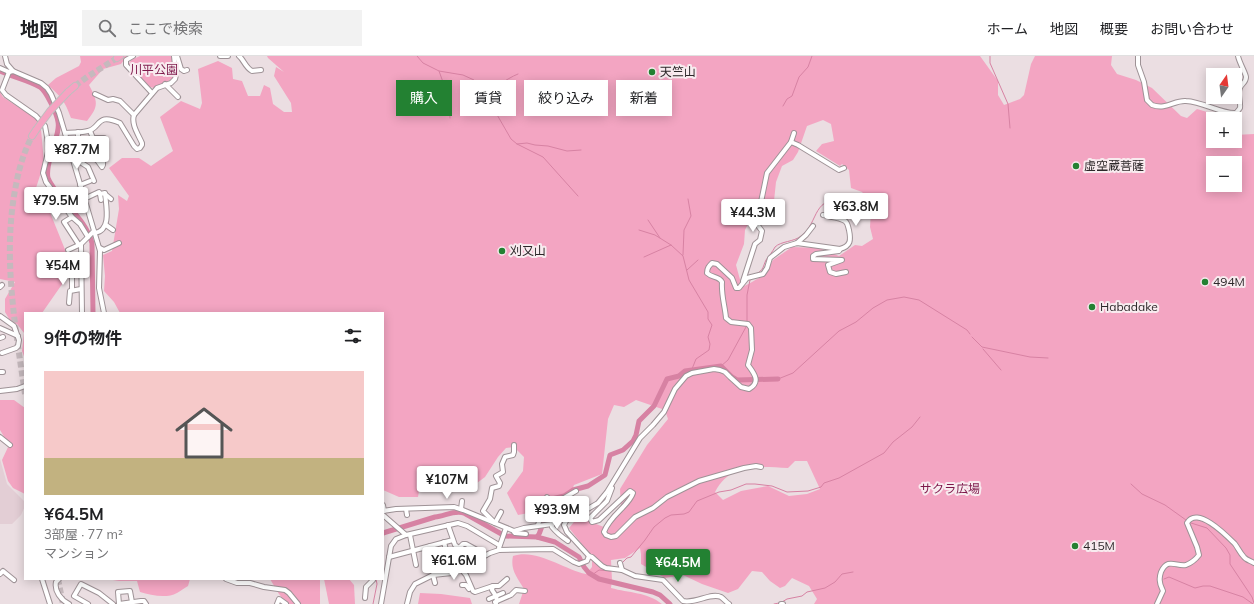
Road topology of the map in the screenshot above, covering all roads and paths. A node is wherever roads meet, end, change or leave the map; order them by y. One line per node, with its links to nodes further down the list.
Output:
1 (5, 56): 12 (street)
2 (133, 56): 16 (street)
3 (176, 56): 10 (street); 14 (street)
4 (220, 56): 5 (street)
5 (228, 56)
6 (239, 56): 11 (street)
7 (1138, 56): 8 (street)
8 (1238, 56)
9 (0, 68): 12 (street)
10 (187, 70)
11 (261, 70)
12 (11, 71): 13 (street); 23 (street)
13 (1, 84): 36 (street)
14 (165, 84): 16 (street); 18 (street)
15 (75, 86): 24 (highway, bridge)
16 (152, 92): 19 (street)
17 (95, 94): 19 (street)
18 (178, 97)
19 (134, 115): 20 (street)
20 (90, 131): 21 (street); 21 (street)
21 (78, 132): 23 (street)
22 (794, 132): 25 (street)
23 (65, 133): 26 (street)
24 (32, 136)
25 (791, 142): 27 (street); 50 (street)
26 (70, 152): 28 (street); 28 (street)
27 (844, 168)
28 (80, 185): 30 (street)
29 (103, 193): 30 (street); 31 (street); 32 (street); 33 (street)
30 (84, 199): 40 (street)
31 (111, 199)
32 (101, 200)
33 (106, 213): 34 (street); 37 (street)
34 (112, 214)
35 (823, 215): 46 (street)
36 (72, 217): 41 (street); 44 (street)
37 (106, 225): 39 (street); 40 (street)
38 (813, 226): 42 (street)
39 (113, 230)
40 (95, 232): 41 (street); 45 (street)
41 (88, 237): 44 (street)
42 (797, 242): 46 (street); 50 (street)
43 (119, 243): 45 (street)
44 (80, 244): 47 (street); 48 (street)
45 (100, 248): 55 (street)
46 (840, 249): 49 (street)
47 (68, 250)
48 (81, 260): 51 (street); 52 (street)
49 (846, 272)
50 (742, 284): 66 (street)
51 (72, 289): 52 (street); 53 (street)
52 (81, 289): 54 (street)
53 (69, 303)
54 (82, 312)
55 (104, 312)
56 (0, 316): 58 (street)
57 (0, 328): 58 (street)
58 (18, 336): 59 (street)
59 (1, 354)
60 (24, 387): 61 (street)
61 (0, 391)
62 (0, 437): 63 (street)
63 (10, 444)
64 (514, 445): 77 (street)
65 (761, 467): 66 (street)
66 (611, 486): 94 (street)
67 (576, 491): 78 (street)
68 (547, 498): 80 (street)
69 (462, 501): 71 (street)
70 (406, 509): 71 (street); 72 (street); 75 (street)
71 (461, 509): 77 (street)
72 (384, 512)
73 (501, 512): 77 (street)
74 (384, 513): 84 (street)
75 (407, 516)
76 (446, 520): 79 (street)
77 (496, 524): 81 (street)
78 (552, 524): 80 (street); 86 (street)
79 (448, 525): 84 (street); 85 (street); 88 (street)
80 (541, 525): 82 (street)
81 (505, 530): 82 (street); 88 (street)
82 (514, 531): 83 (street)
83 (526, 534)
84 (408, 535): 90 (street); 95 (street)
85 (453, 540): 87 (street); 93 (street)
86 (568, 541)
87 (444, 542): 89 (street); 92 (street)
88 (499, 545): 91 (street)
89 (430, 546): 90 (street); 96 (street)
90 (413, 550): 95 (street); 100 (street)
91 (499, 550): 93 (street); 94 (street)
92 (447, 554)
93 (486, 555): 101 (street)
94 (589, 556): 122 (street)
95 (389, 557): 98 (street)
96 (433, 559)
97 (384, 562): 98 (street)
98 (388, 563): 104 (street)
99 (1254, 563): 136 (street)
100 (416, 565)
101 (461, 569): 103 (street); 116 (street)
102 (0, 574): 106 (street)
103 (433, 575): 112 (street); 134 (street)
104 (384, 579)
105 (508, 579): 114 (street)
106 (14, 580)
107 (42, 580): 124 (street)
108 (58, 580): 125 (street)
109 (229, 580): 132 (street)
110 (372, 580): 119 (street)
111 (384, 580): 133 (street)
112 (435, 583)
113 (462, 585): 116 (street)
114 (493, 586): 116 (street); 118 (street)
115 (525, 591): 123 (street)
116 (475, 592)
117 (503, 593): 118 (street)
118 (495, 595): 120 (street); 123 (street)
119 (365, 598)
120 (489, 599)
121 (132, 602): 128 (street); 128 (street); 129 (street)
122 (704, 602): 135 (street)
123 (496, 603)
124 (50, 604)
125 (69, 604)
126 (88, 604): 127 (street)
127 (113, 604)
128 (119, 604)
129 (146, 604)
130 (278, 604): 131 (street)
131 (286, 604)
132 (298, 604)
133 (381, 604)
134 (407, 604)
135 (729, 604)
136 (1157, 604)

